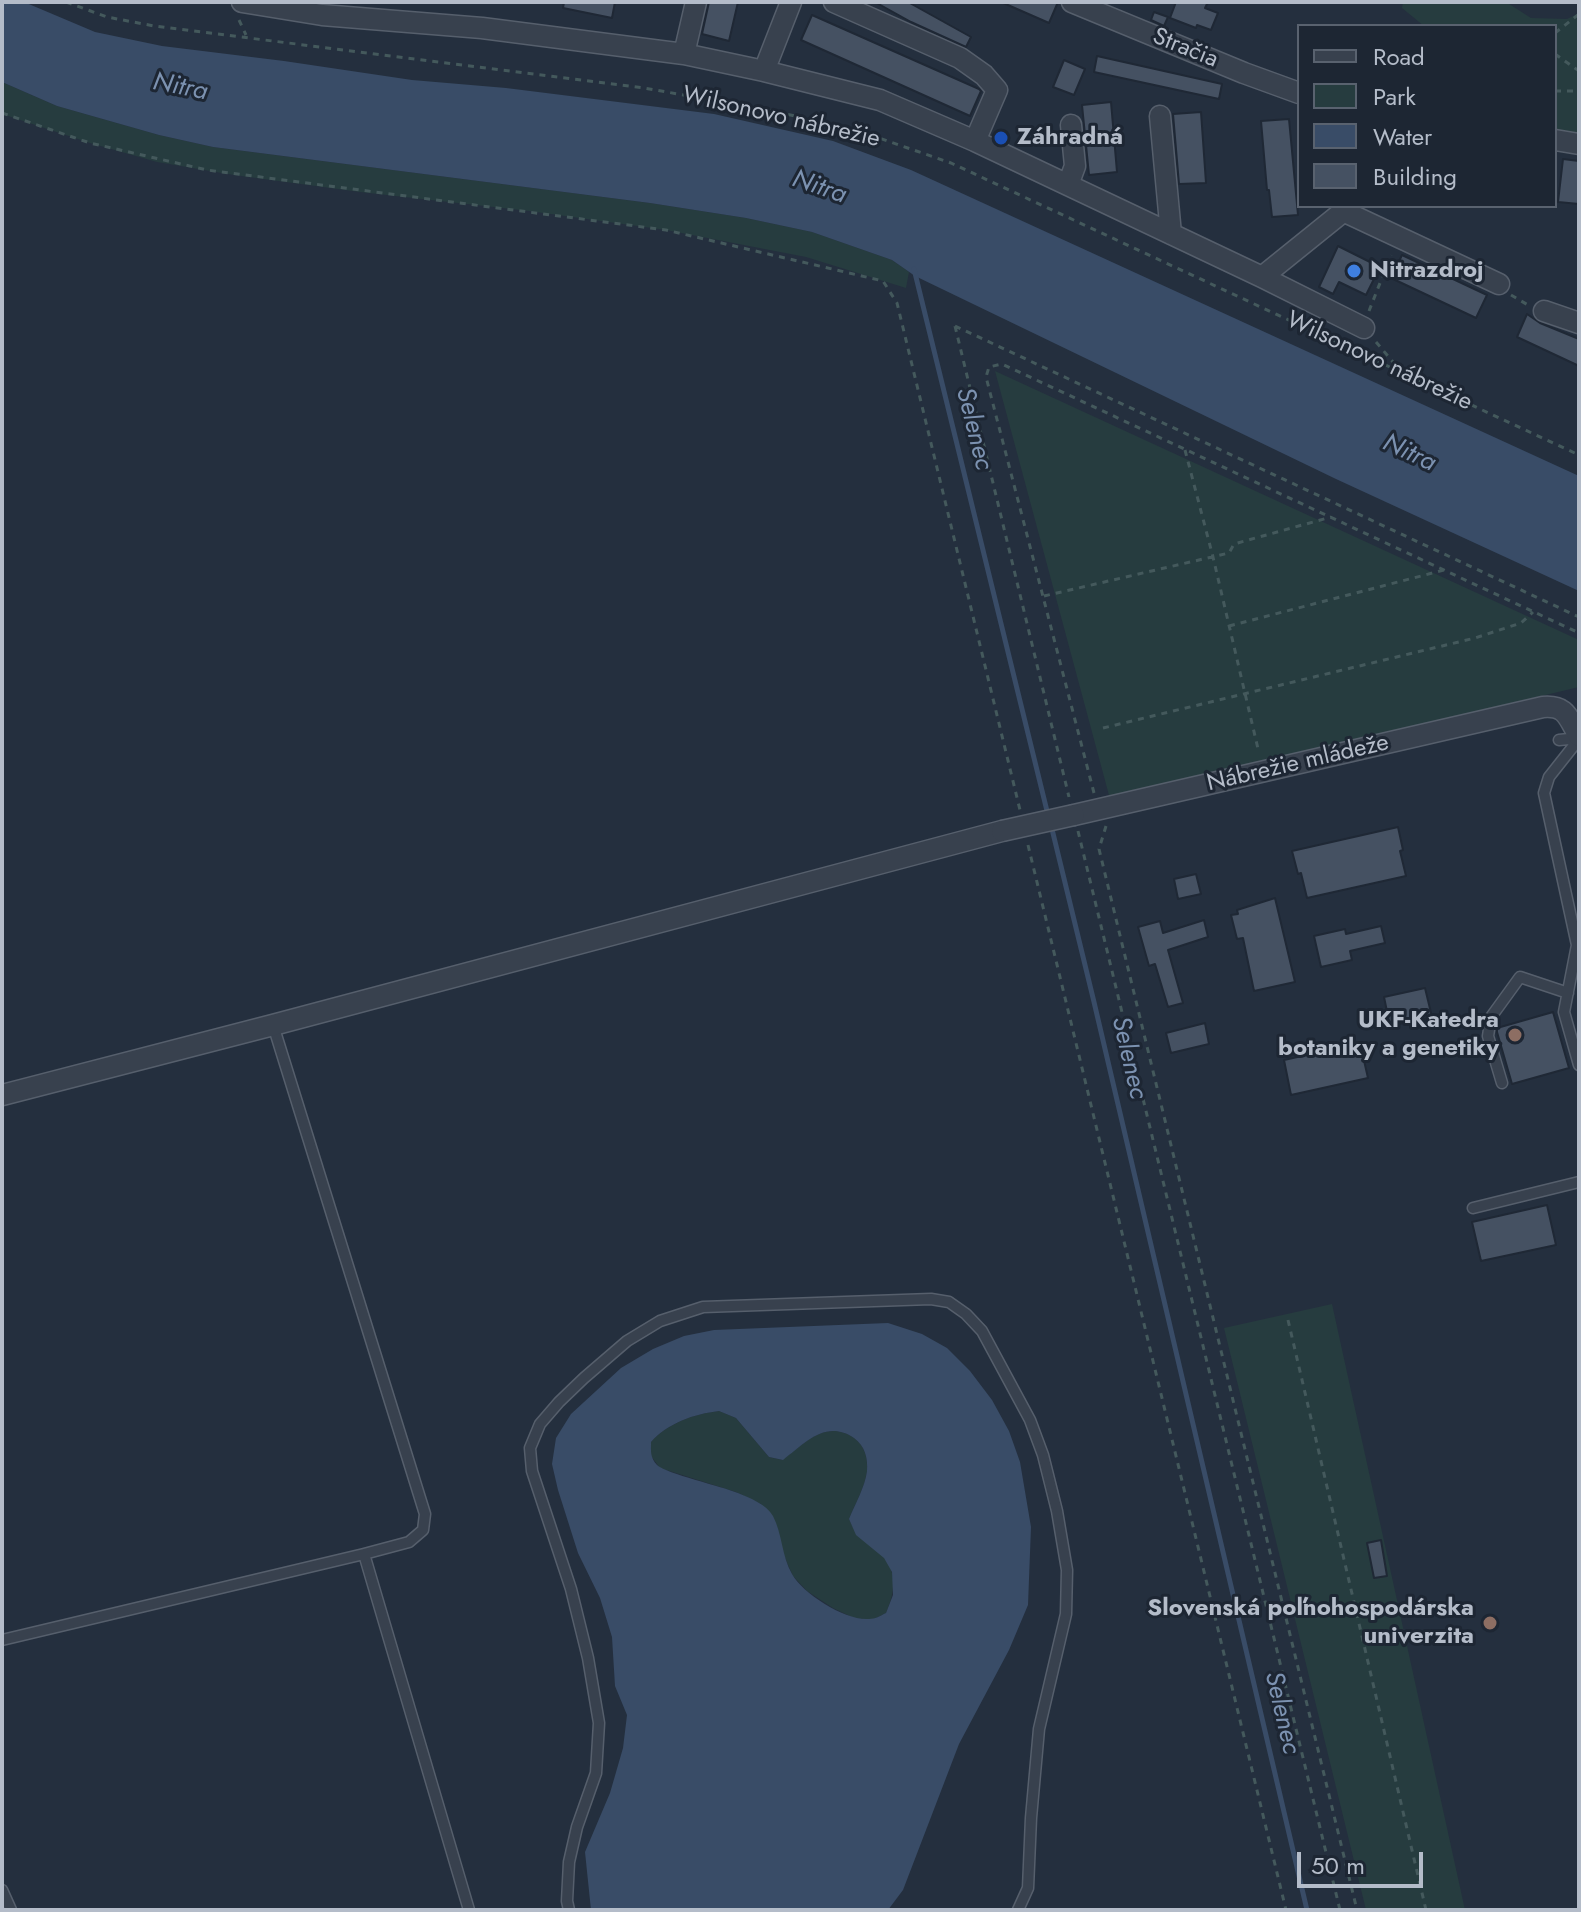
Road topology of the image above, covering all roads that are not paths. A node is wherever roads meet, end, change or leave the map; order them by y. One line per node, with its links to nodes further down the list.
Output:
1 (242, 2): 6 (street, Wilsonovo nábrežie)
2 (696, 2): 7 (street, Wilsonovo nábrežie)
3 (791, 2): 8 (street, Wilsonovo nábrežie)
4 (834, 2): 13 (street)
5 (1072, 2): 9 (street, Stračia)
6 (415, 12): 7 (street, Wilsonovo nábrežie)
7 (684, 54): 8 (street, Wilsonovo nábrežie)
8 (764, 71): 13 (street, Wilsonovo nábrežie)
9 (1297, 92)
10 (1160, 116): 17 (street)
11 (1071, 125): 15 (street)
12 (1557, 140): 14 (street)
13 (975, 141): 15 (street, Wilsonovo nábrežie)
14 (1579, 144)
15 (1068, 185): 17 (street, Wilsonovo nábrežie)
16 (1341, 209): 18 (street); 19 (street)
17 (1171, 234): 18 (street, Wilsonovo nábrežie)
18 (1262, 277): 22 (street, Wilsonovo nábrežie)
19 (1499, 284)
20 (1544, 311): 21 (street)
21 (1579, 323)
22 (1364, 328)
23 (1574, 738): 24 (lane); 25 (street, Nábrežie mládeže, bridge)
24 (1568, 993): 26 (lane); 27 (lane)
25 (273, 1025): 28 (street, Nábrežie mládeže); 31 (lane)
26 (1579, 1065)
27 (1502, 1083)
28 (2, 1095)
29 (1579, 1182): 30 (lane)
30 (1473, 1208)
31 (364, 1554): 32 (lane); 35 (lane)
32 (2, 1640)
33 (2, 1890): 34 (lane)
34 (11, 1910)
35 (469, 1910)
36 (569, 1910): 37 (lane)
37 (1018, 1910)

